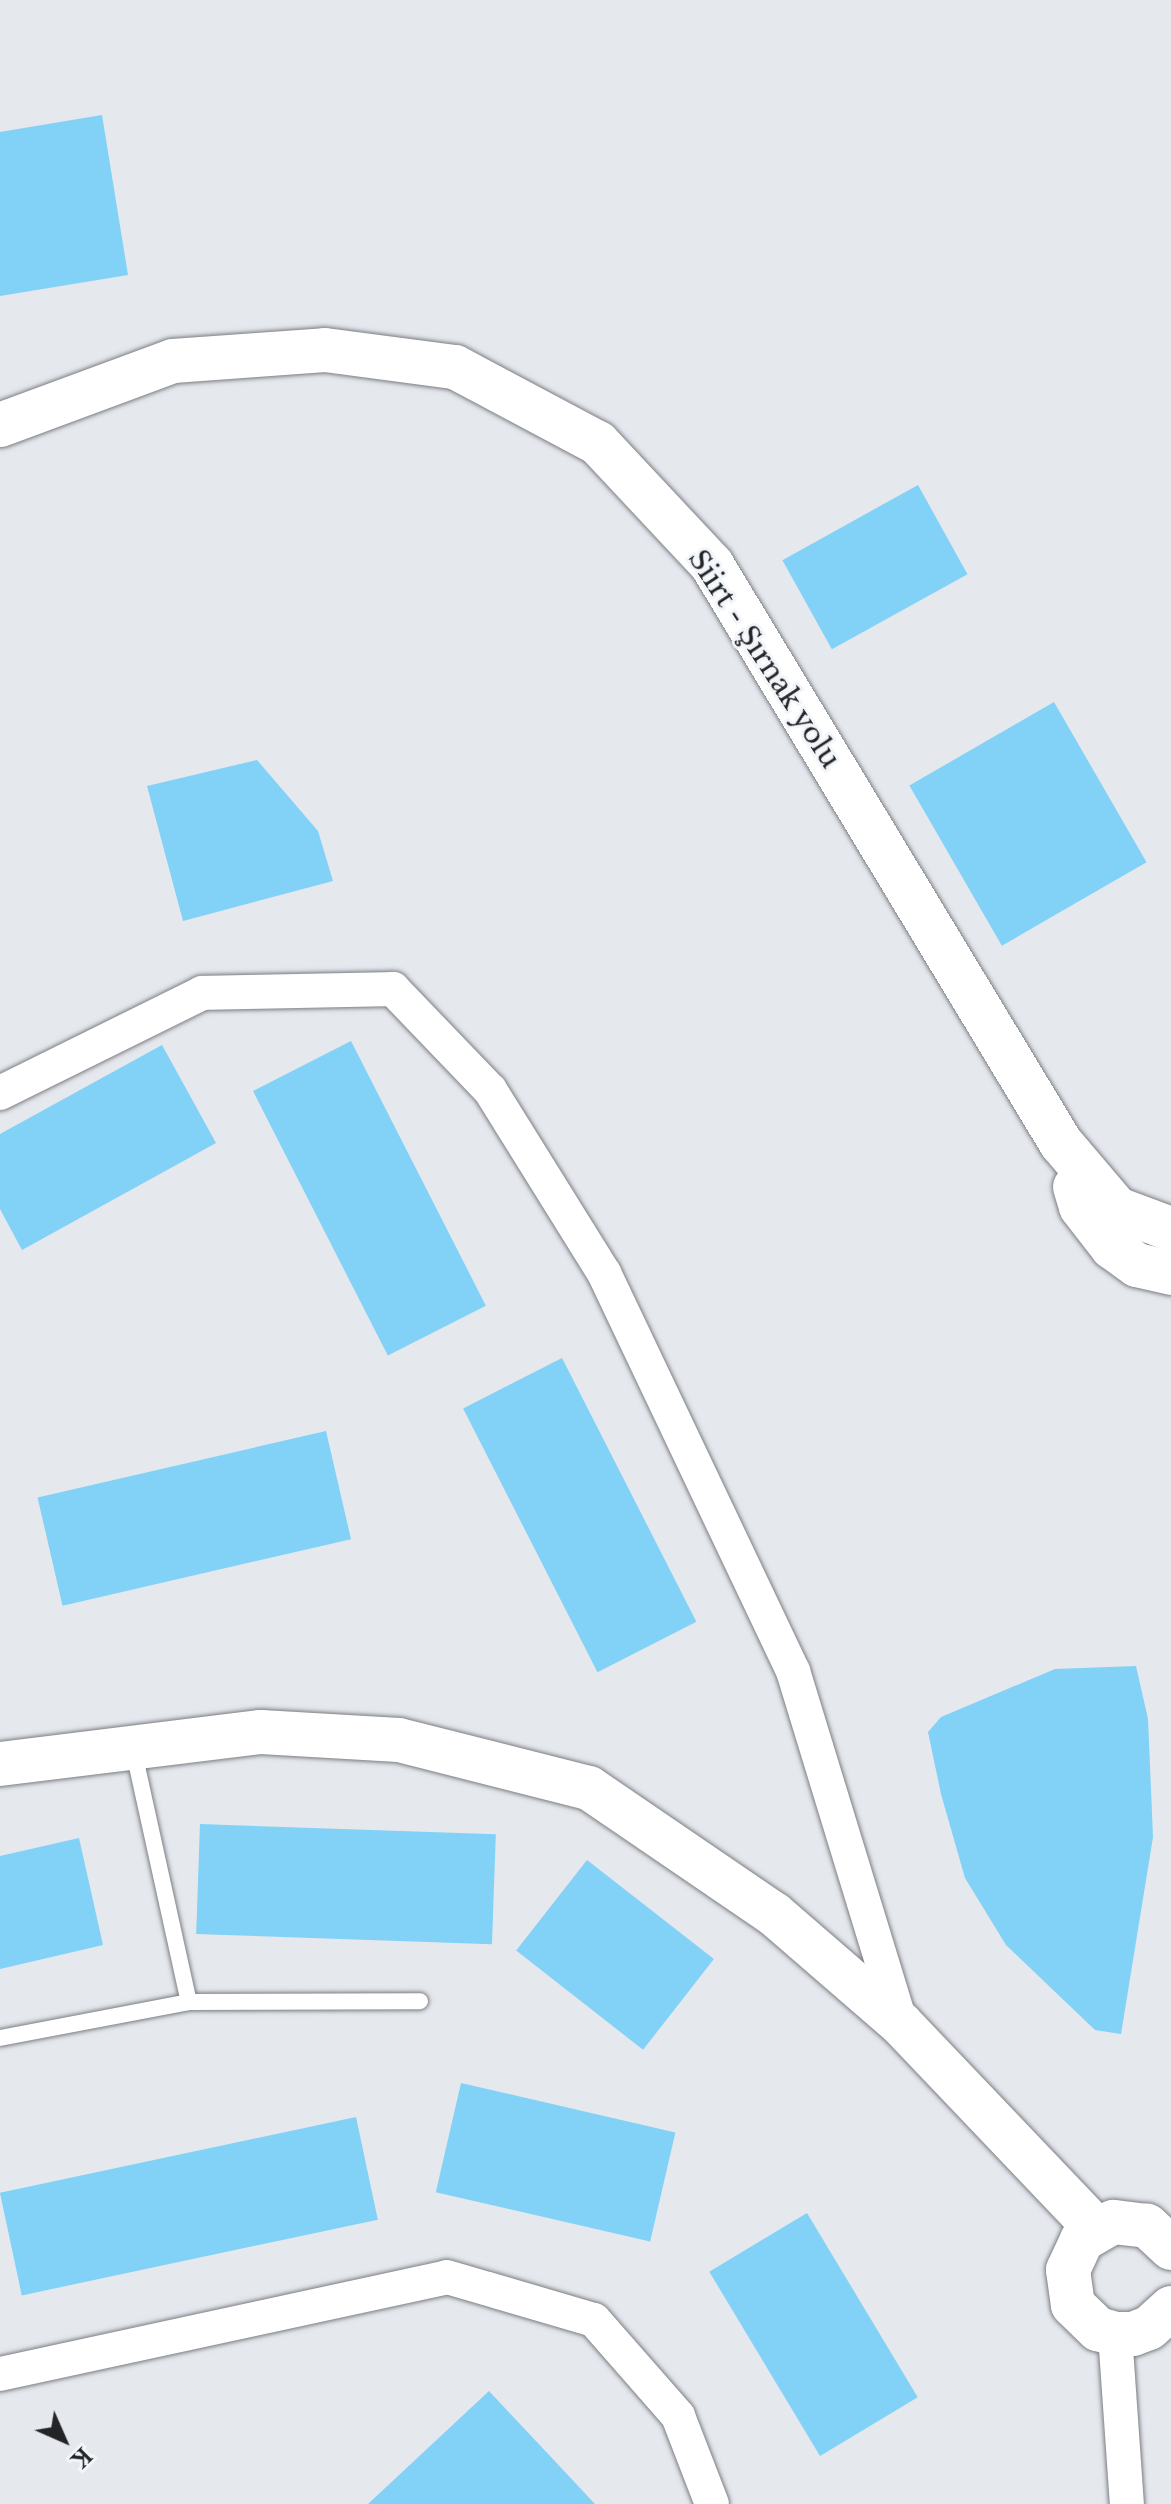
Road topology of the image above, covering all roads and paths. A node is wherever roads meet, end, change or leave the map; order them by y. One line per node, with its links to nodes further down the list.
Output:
1 (0, 425): 3 (street, Siirt - Şırnak yolu)
2 (0, 1093): 10 (street)
3 (1061, 1143): 4 (street); 5 (street)
4 (1171, 1229)
5 (1171, 1273)
6 (133, 1746): 7 (street); 9 (lane); 10 (street)
7 (0, 1764)
8 (420, 2001): 9 (lane)
9 (189, 2002): 11 (lane)
10 (901, 2024): 12 (street)
11 (0, 2038)
12 (1096, 2229): 13 (street); 15 (street)
13 (1171, 2248)
14 (1169, 2313): 15 (street)
15 (1115, 2334): 18 (street)
16 (0, 2374): 17 (street)
17 (712, 2504)
18 (1127, 2504)

